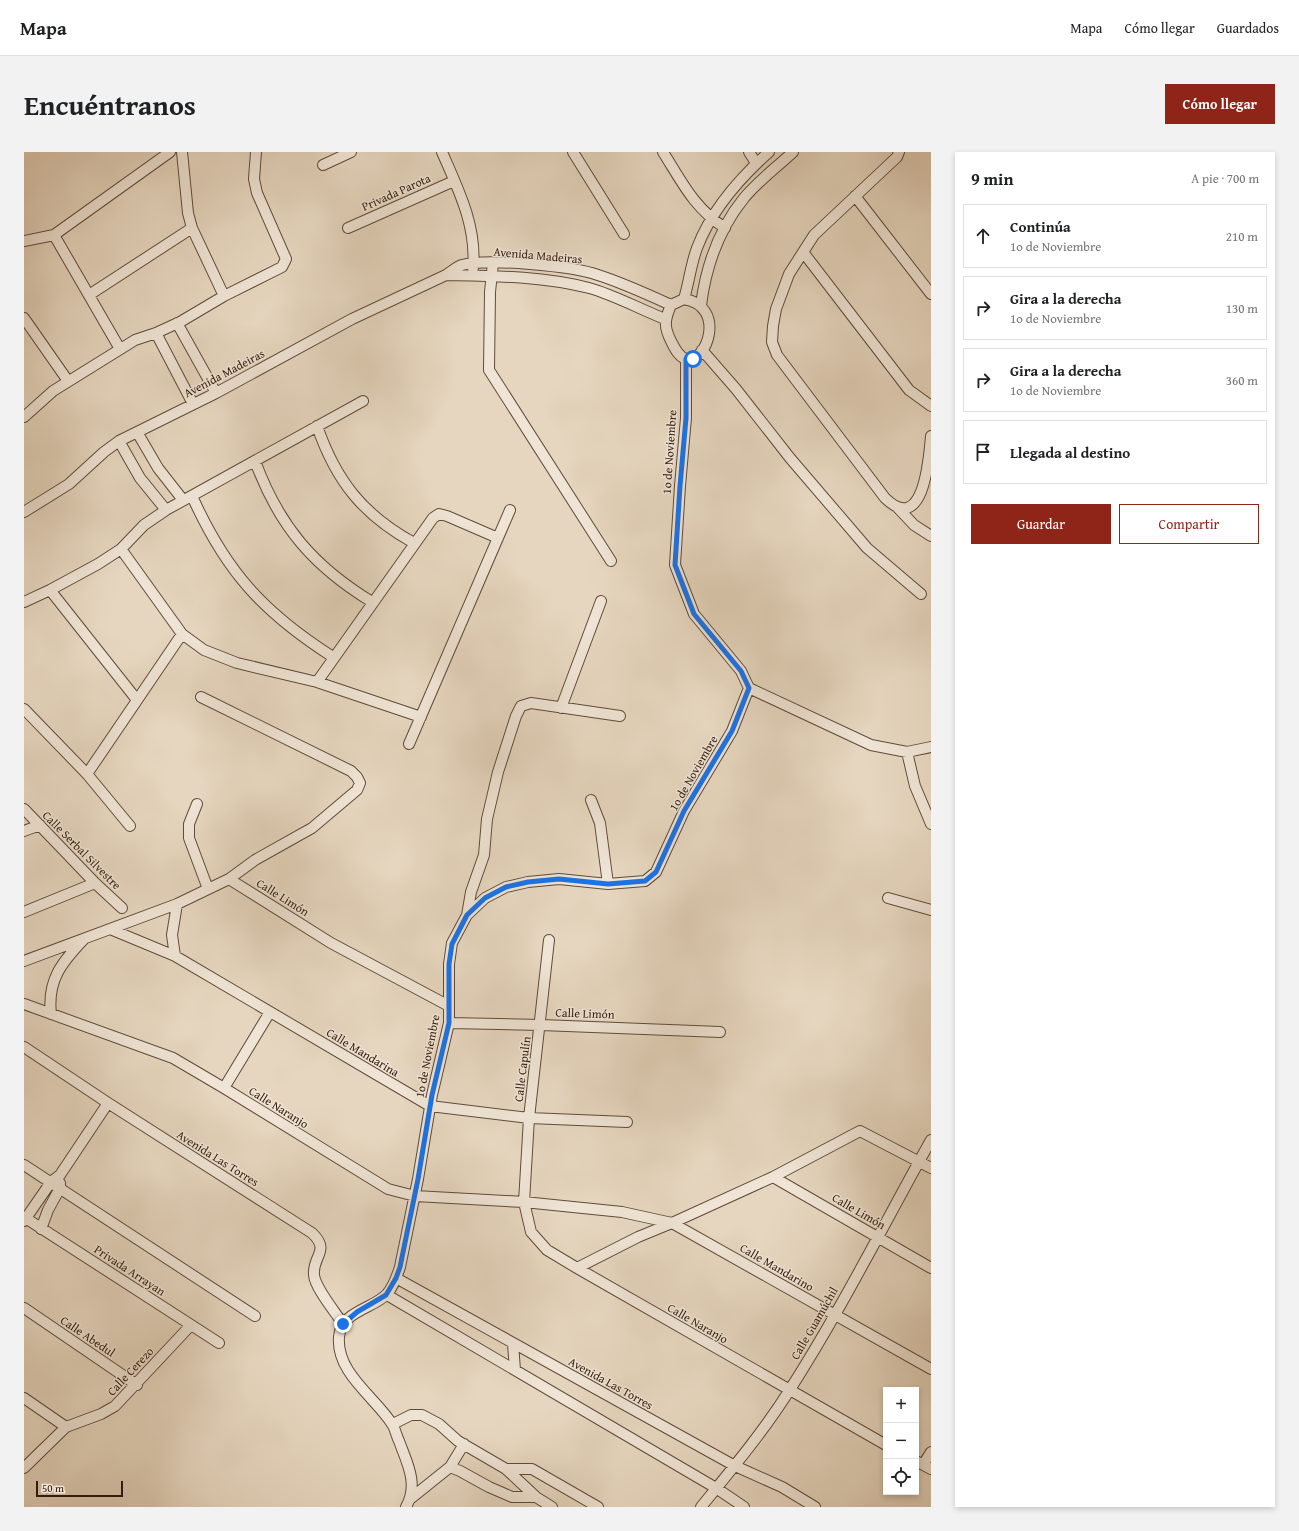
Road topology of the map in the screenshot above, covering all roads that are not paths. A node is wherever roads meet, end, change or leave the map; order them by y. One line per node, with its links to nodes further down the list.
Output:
1 (170, 152): 21 (street)
2 (182, 152): 17 (street)
3 (256, 152): 33 (street)
4 (351, 152): 13 (street)
5 (442, 152): 14 (street)
6 (573, 152): 20 (street)
7 (663, 152): 16 (street)
8 (749, 152): 12 (street)
9 (769, 152): 12 (street)
10 (794, 152): 19 (street)
11 (899, 152): 15 (street)
12 (756, 163): 16 (street)
13 (323, 165)
14 (454, 181): 18 (street, Privada Parota); 24 (street)
15 (855, 196): 23 (street); 31 (street)
16 (712, 219): 19 (street); 34 (street)
17 (192, 228): 32 (street); 33 (street)
18 (348, 228)
19 (725, 228): 36 (street)
20 (624, 234)
21 (54, 235): 22 (street); 32 (street)
22 (24, 241)
23 (803, 252): 48 (street); 56 (street)
24 (474, 263): 25 (street, Avenida Madeiras); 26 (street); 28 (street, Avenida Madeiras)
25 (493, 263): 27 (street, Avenida Madeiras); 29 (street)
26 (473, 274): 28 (street, Avenida Madeiras); 29 (street, Avenida Madeiras)
27 (596, 274): 30 (street); 35 (street, Avenida Madeiras)
28 (446, 275): 45 (street, Avenida Madeiras)
29 (491, 275): 30 (street, Avenida Madeiras); 64 (street)
30 (591, 288): 38 (street, Avenida Madeiras)
31 (931, 294)
32 (89, 295): 41 (street)
33 (224, 296): 39 (street)
34 (684, 299): 35 (street); 36 (street)
35 (671, 305): 38 (street)
36 (701, 305): 42 (street)
37 (24, 318): 44 (street)
38 (665, 320): 43 (street)
39 (177, 323): 40 (street); 45 (street)
40 (156, 333): 41 (street); 47 (street)
41 (120, 349): 44 (street)
42 (702, 350): 43 (street); 66 (street)
43 (686, 359): 73 (street, 1o de Noviembre)
44 (68, 381): 49 (street)
45 (216, 393): 47 (street, Avenida Madeiras)
46 (363, 401): 50 (street)
47 (193, 404): 51 (street, Avenida Madeiras)
48 (931, 406)
49 (24, 417)
50 (317, 426): 54 (street); 62 (street)
51 (137, 432): 53 (street, Avenida Madeiras); 55 (street)
52 (931, 436): 56 (street)
53 (120, 441): 57 (street); 59 (street, Avenida Madeiras)
54 (255, 461): 55 (street); 69 (street)
55 (187, 498): 57 (street); 71 (street)
56 (898, 508): 60 (street)
57 (166, 510): 63 (street)
58 (510, 510): 61 (street)
59 (24, 512)
60 (931, 536)
61 (498, 538): 62 (street); 78 (street)
62 (414, 543): 69 (street)
63 (121, 549): 65 (street); 70 (street)
64 (612, 562)
65 (50, 590): 68 (street); 75 (street)
66 (921, 594)
67 (601, 601): 76 (street)
68 (24, 602)
69 (372, 602): 71 (street)
70 (182, 634): 72 (street); 75 (street)
71 (333, 657): 72 (street)
72 (317, 682): 78 (street)
73 (749, 688): 82 (street); 93 (street, 1o de Noviembre)
74 (201, 697): 91 (street)
75 (136, 700): 83 (street)
76 (561, 708): 79 (street); 100 (street)
77 (24, 709): 83 (street)
78 (421, 716): 80 (street)
79 (620, 716)
80 (409, 744)
81 (931, 747): 82 (street)
82 (907, 752): 87 (street)
83 (87, 774): 89 (street)
84 (591, 800): 93 (street)
85 (197, 804): 94 (street)
86 (24, 809): 88 (street, Calle Serbal Silvestre)
87 (931, 824)
88 (40, 825): 90 (street); 92 (street, Calle Serbal Silvestre)
89 (130, 826)
90 (24, 831)
91 (229, 879): 94 (street); 107 (street, Calle Limón)
92 (94, 882): 97 (street, Calle Serbal Silvestre); 99 (street)
93 (608, 884): 100 (street, 1o de Noviembre)
94 (208, 889): 96 (street)
95 (888, 898): 98 (street)
96 (178, 904): 101 (street); 104 (street)
97 (122, 908)
98 (931, 910)
99 (24, 912)
100 (467, 915): 107 (street, 1o de Noviembre)
101 (110, 929): 102 (street); 104 (street, Calle Mandarina)
102 (85, 938): 105 (street); 109 (street)
103 (549, 940): 111 (street, Calle Capulín)
104 (175, 956): 108 (street, Calle Mandarina)
105 (24, 960)
106 (24, 1004): 109 (street, Calle Naranjo)
107 (449, 1006): 110 (street, 1o de Noviembre)
108 (270, 1012): 114 (street); 116 (street, Calle Mandarina)
109 (51, 1014): 114 (street, Calle Naranjo)
110 (449, 1023): 111 (street, Calle Limón); 116 (street, 1o de Noviembre)
111 (540, 1024): 112 (street, Calle Limón); 117 (street, Calle Capulín)
112 (720, 1032)
113 (24, 1047): 115 (street, Avenida Las Torres)
114 (224, 1088): 127 (street, Calle Naranjo)
115 (108, 1103): 123 (street); 140 (street, Avenida Las Torres)
116 (430, 1106): 117 (street, Calle Mandarina); 127 (street, 1o de Noviembre)
117 (530, 1118): 118 (street, Calle Mandarina); 128 (street, Calle Capulín)
118 (628, 1122)
119 (931, 1140): 120 (street, Calle Guamúchil)
120 (919, 1162): 122 (street); 124 (street); 132 (street, Calle Guamúchil)
121 (24, 1165): 125 (street)
122 (931, 1168)
123 (60, 1175): 125 (street); 126 (street)
124 (773, 1177): 130 (street); 132 (street, Calle Limón)
125 (51, 1182): 126 (street); 129 (street)
126 (60, 1188): 131 (street); 139 (street)
127 (415, 1196): 128 (street, Calle Naranjo); 135 (street, 1o de Noviembre)
128 (524, 1202): 130 (street, Calle Naranjo); 133 (street, Calle Naranjo)
129 (25, 1220): 131 (street, Privada Arrayan)
130 (668, 1221): 133 (street); 138 (street, Calle Mandarino)
131 (41, 1229): 141 (street, Privada Arrayan)
132 (877, 1237): 134 (street, Calle Limón); 138 (street, Calle Guamúchil)
133 (577, 1268): 147 (street, Calle Naranjo)
134 (931, 1268)
135 (396, 1278): 136 (street, 1o de Noviembre); 143 (street, Avenida Las Torres)
136 (386, 1295): 140 (street, 1o de Noviembre); 145 (street)
137 (24, 1308): 146 (street, Calle Abedul)
138 (834, 1314): 144 (street, Calle Mandarino); 147 (street, Calle Guamúchil)
139 (255, 1316)
140 (343, 1324): 149 (street)
141 (191, 1325): 142 (street, Privada Arrayan); 146 (street, Calle Cerezo)
142 (218, 1343)
143 (513, 1344): 145 (street); 155 (street, Avenida Las Torres)
144 (931, 1369)
145 (515, 1370): 159 (street)
146 (137, 1385): 150 (street, Calle Cerezo)
147 (789, 1391): 151 (street, Calle Naranjo); 155 (street, Calle Guamúchil)
148 (24, 1398): 150 (street)
149 (393, 1424): 152 (street); 161 (street)
150 (66, 1427): 157 (street, Calle Cerezo)
151 (883, 1443)
152 (464, 1444): 156 (street); 158 (street)
153 (931, 1452): 154 (street)
154 (923, 1465)
155 (735, 1466): 159 (street, Calle Guamúchil); 166 (street, Avenida Las Torres)
156 (450, 1467): 160 (street); 161 (street)
157 (24, 1468)
158 (506, 1469): 160 (street); 163 (street)
159 (716, 1488): 164 (street, Calle Guamúchil); 165 (street)
160 (536, 1497): 162 (street)
161 (408, 1503)
162 (552, 1507)
163 (598, 1507)
164 (701, 1507)
165 (744, 1507)
166 (815, 1507)

